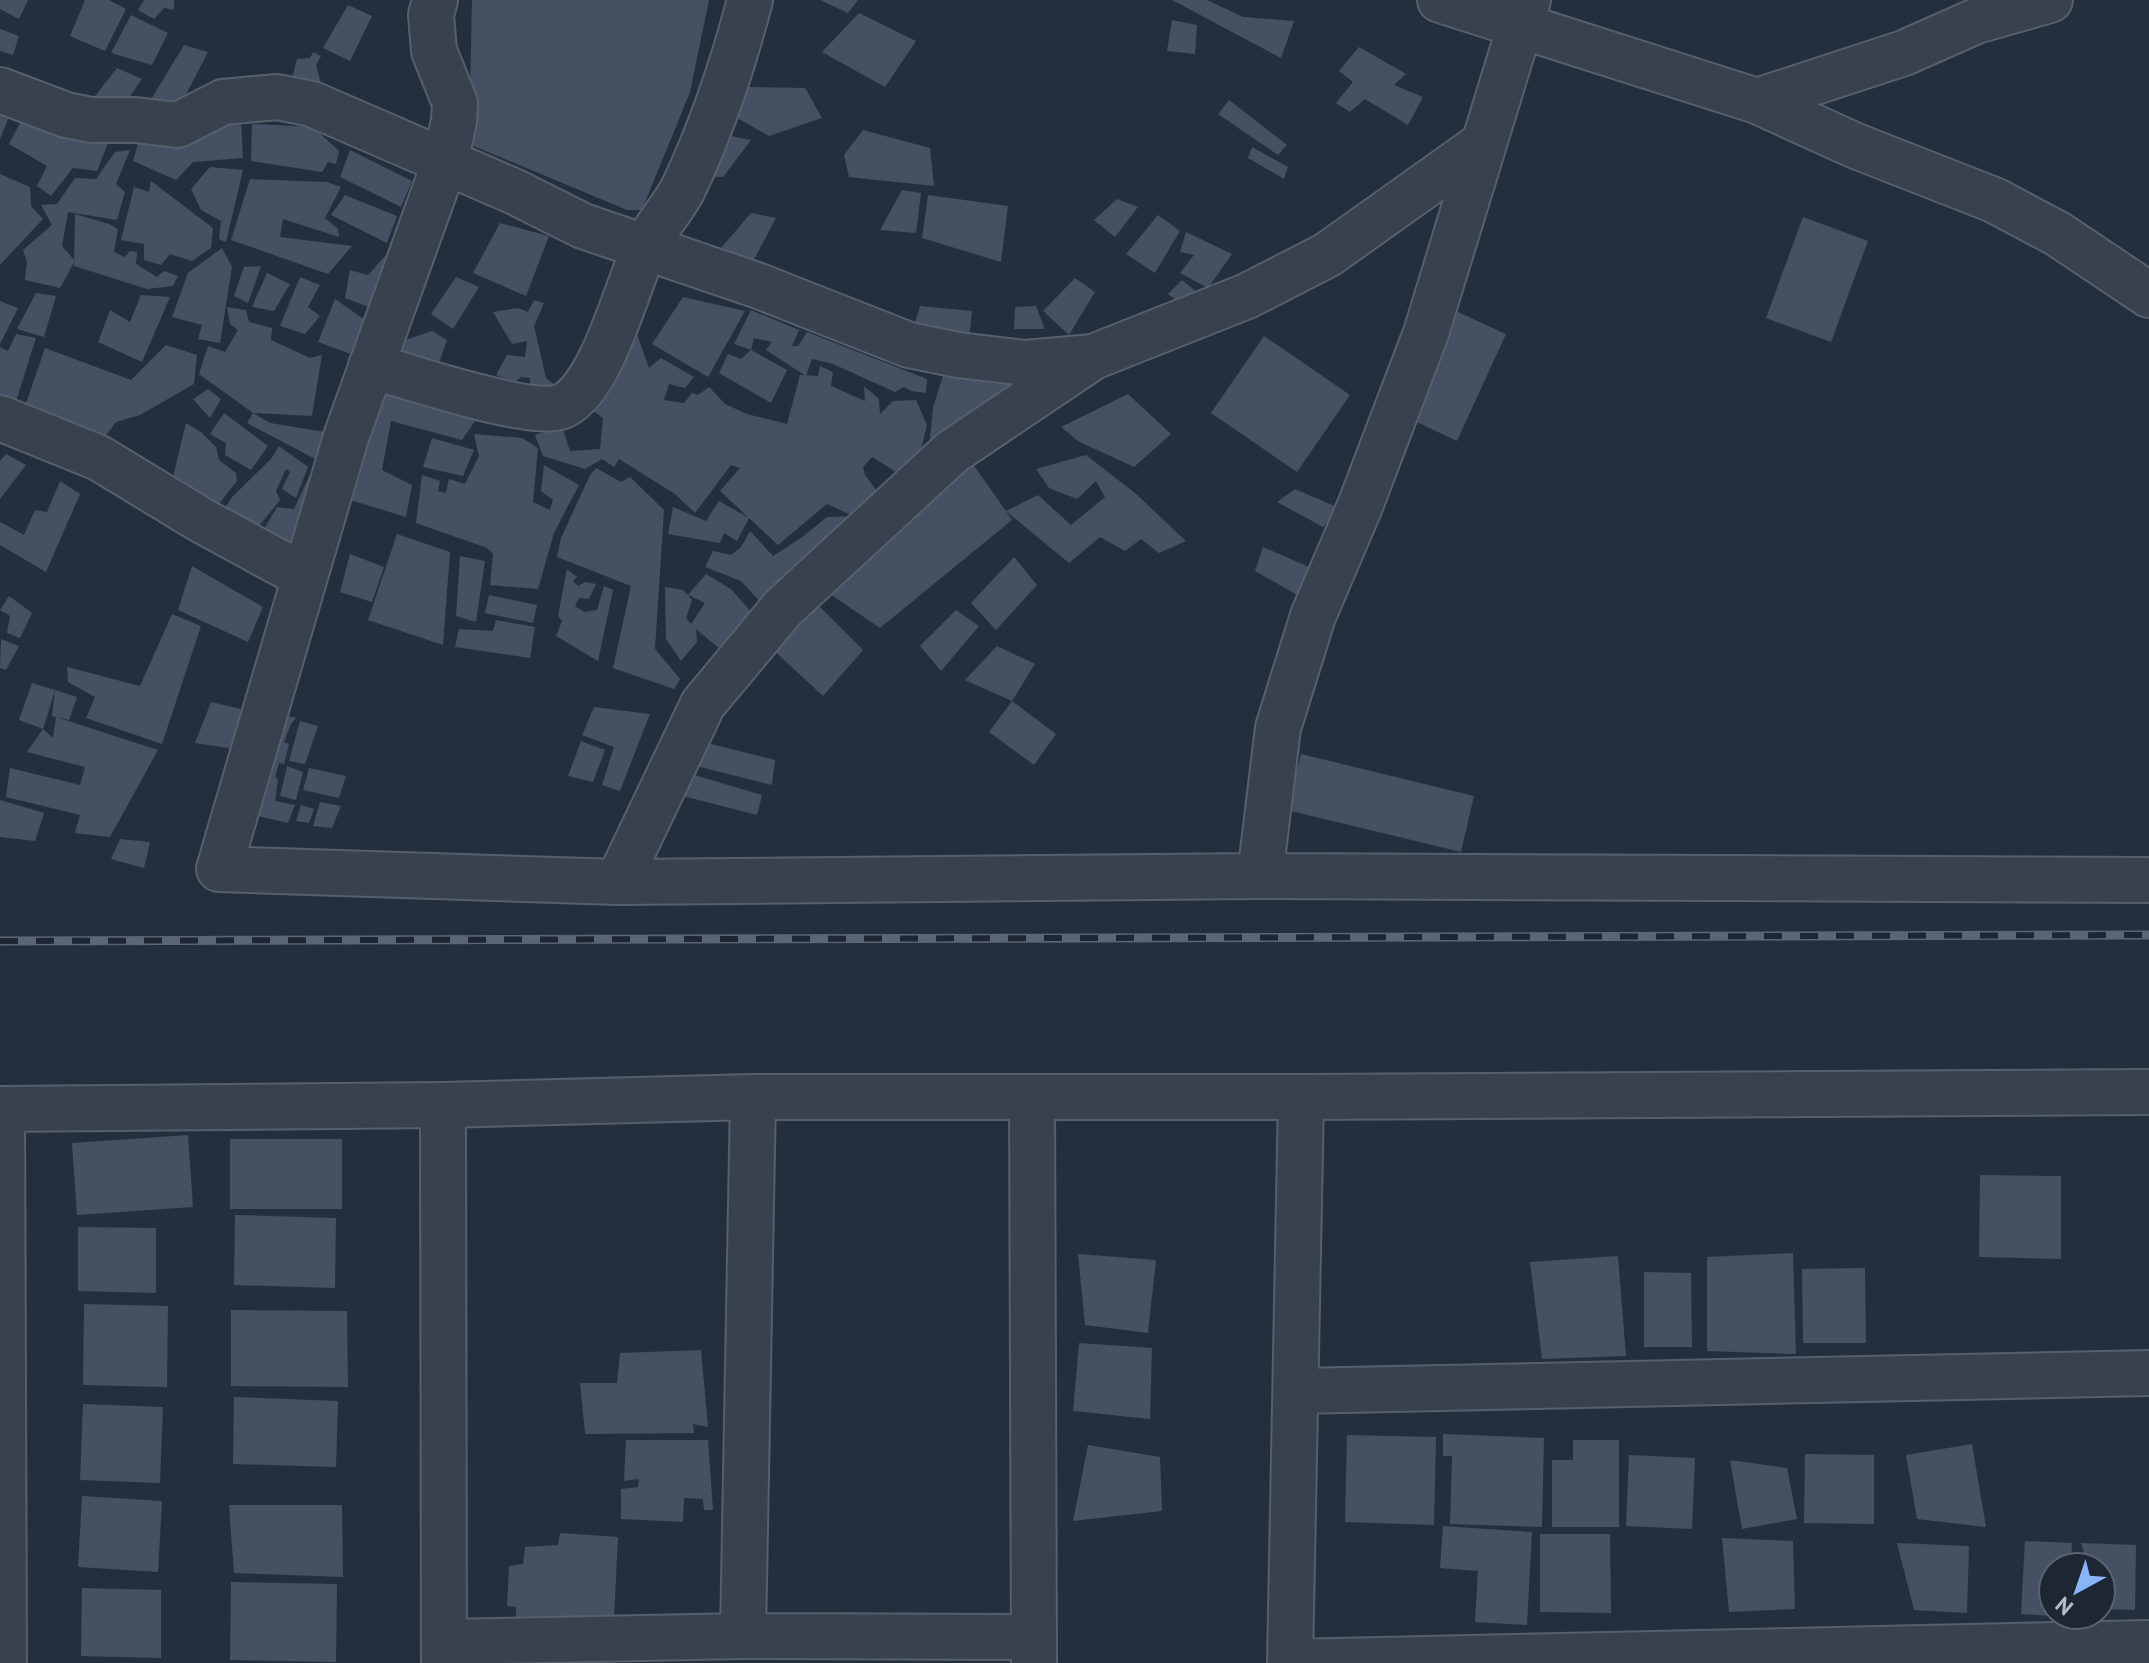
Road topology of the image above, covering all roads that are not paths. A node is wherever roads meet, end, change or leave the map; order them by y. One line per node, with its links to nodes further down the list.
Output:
1 (435, 0): 9 (street)
2 (750, 0): 10 (street)
3 (1440, 0): 5 (street)
4 (2050, 0): 7 (street)
5 (1524, 12): 7 (street); 8 (street)
6 (0, 90): 9 (street)
7 (1757, 101): 11 (street)
8 (1483, 144): 12 (street); 16 (street)
9 (445, 162): 10 (street); 13 (street)
10 (645, 247): 12 (street); 13 (street)
11 (2149, 295)
12 (1093, 357): 18 (street)
13 (371, 366): 15 (street)
14 (0, 418): 15 (street)
15 (304, 576): 18 (street)
16 (1260, 876): 17 (street); 18 (street)
17 (2149, 880)
18 (618, 882)
19 (2149, 1092): 22 (street)
20 (753, 1097): 21 (street); 23 (street); 28 (street)
21 (1032, 1097): 22 (street); 30 (street)
22 (1301, 1097): 26 (street)
23 (443, 1105): 24 (street); 31 (street)
24 (1, 1109): 27 (street)
25 (2149, 1373): 26 (street)
26 (1296, 1391): 32 (street)
27 (2, 1531): 33 (street)
28 (743, 1636): 30 (street); 31 (street)
29 (2149, 1643): 32 (street)
30 (1034, 1650)
31 (444, 1653)
32 (1290, 1662)
33 (4, 1663)

